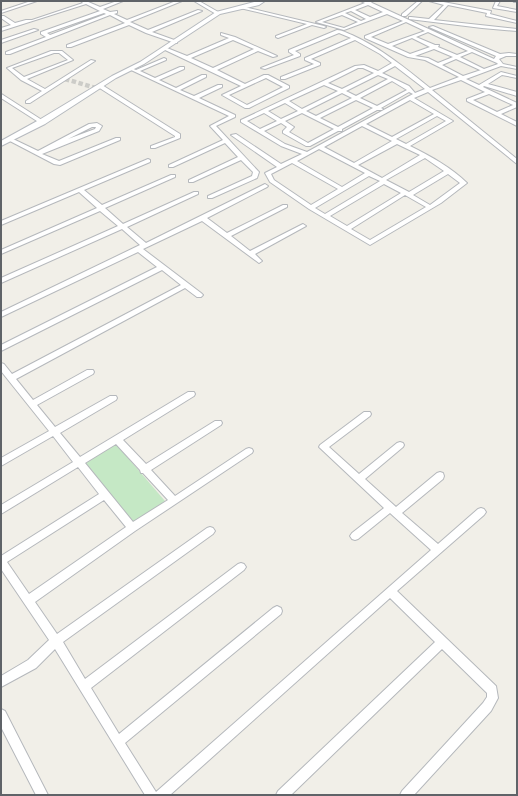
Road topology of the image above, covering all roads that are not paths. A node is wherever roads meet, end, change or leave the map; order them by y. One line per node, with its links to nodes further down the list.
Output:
1 (35, 1): 31 (street)
2 (76, 1): 36 (street)
3 (112, 1): 20 (street)
4 (121, 1): 20 (street)
5 (166, 1): 22 (street)
6 (180, 1): 37 (street)
7 (196, 1): 28 (street)
8 (262, 1): 15 (street)
9 (363, 1): 16 (street)
10 (374, 1): 16 (street); 30 (street)
11 (420, 1): 30 (street)
12 (430, 1): 17 (street)
13 (498, 1): 19 (street)
14 (87, 2): 20 (street); 36 (street)
15 (251, 3): 18 (street)
16 (369, 4): 21 (street); 25 (street)
17 (447, 4): 26 (street); 35 (street)
18 (241, 7): 28 (street); 40 (street)
19 (494, 7): 24 (street); 26 (street)
20 (100, 8): 27 (street); 50 (street)
21 (351, 10): 29 (street); 32 (street)
22 (138, 11)
23 (200, 11): 45 (street)
24 (517, 11)
25 (387, 12): 32 (street); 33 (street)
26 (489, 12): 39 (street)
27 (113, 13): 37 (street); 53 (street)
28 (218, 13): 58 (street)
29 (342, 13): 38 (street); 46 (street)
30 (404, 15): 33 (street)
31 (1, 16): 42 (street)
32 (370, 19): 38 (street)
33 (408, 19): 34 (street); 35 (street); 41 (street); 54 (street)
34 (418, 21): 41 (street); 72 (street)
35 (430, 21): 47 (street)
36 (24, 22): 42 (street); 44 (street)
37 (128, 22): 45 (street); 49 (street); 61 (street)
38 (361, 22): 46 (street)
39 (517, 22)
40 (311, 24): 46 (street); 56 (street)
41 (412, 24): 48 (street)
42 (15, 25): 43 (street)
43 (1, 30)
44 (36, 30): 50 (street); 60 (street)
45 (153, 30): 49 (street); 58 (street)
46 (341, 30): 54 (street); 57 (street); 69 (street)
47 (517, 30)
48 (428, 31): 52 (street); 59 (street)
49 (148, 32): 58 (street)
50 (43, 33): 53 (street)
51 (223, 34): 55 (street)
52 (413, 36): 62 (street); 63 (street)
53 (50, 37): 67 (street)
54 (367, 37): 62 (street)
55 (233, 38): 65 (street); 74 (street)
56 (278, 38)
57 (355, 38): 76 (street); 80 (street)
58 (173, 41): 64 (street)
59 (449, 41): 63 (street); 66 (street)
60 (1, 42)
61 (69, 46)
62 (388, 46): 71 (street)
63 (435, 47): 71 (street); 73 (street)
64 (165, 49): 74 (street); 87 (street)
65 (258, 49): 70 (street); 88 (street)
66 (471, 51): 73 (street); 79 (street)
67 (8, 53)
68 (516, 54): 72 (street)
69 (298, 55): 76 (street); 84 (street)
70 (275, 56)
71 (410, 56): 81 (street)
72 (500, 56): 79 (street)
73 (456, 57): 81 (street); 85 (street)
74 (187, 58): 88 (street)
75 (164, 59): 87 (street)
76 (307, 59): 94 (street)
77 (71, 60): 82 (street); 95 (street); 95 (street)
78 (93, 61): 82 (street)
79 (499, 63): 85 (street); 86 (street); 92 (street)
80 (395, 64): 89 (street); 103 (street)
81 (438, 64): 92 (street)
82 (85, 66): 106 (street)
83 (182, 68): 97 (street)
84 (263, 68)
85 (482, 69): 92 (street)
86 (515, 69): 90 (street)
87 (134, 70): 97 (street); 100 (street)
88 (213, 70): 102 (street)
89 (378, 73): 96 (street); 98 (street); 107 (street)
90 (508, 74): 93 (street); 99 (street)
91 (204, 76): 104 (street)
92 (460, 77): 99 (street); 103 (street)
93 (517, 77)
94 (282, 78)
95 (23, 79): 106 (street)
96 (392, 79): 105 (street); 113 (street)
97 (156, 80): 104 (street)
98 (324, 83): 107 (street); 115 (street)
99 (481, 85): 108 (street); 109 (street)
100 (100, 86): 126 (street); 140 (street)
101 (220, 86): 112 (street)
102 (245, 86): 102 (street)
103 (428, 89): 110 (street); 148 (street)
104 (176, 90): 112 (street)
105 (410, 90): 110 (street); 118 (street)
106 (45, 92): 116 (street)
107 (342, 92): 113 (street); 120 (street)
108 (488, 92): 117 (street); 123 (street)
109 (517, 94)
110 (415, 95): 114 (street)
111 (1, 96): 126 (street)
112 (195, 98): 136 (street)
113 (353, 98): 118 (street); 124 (street)
114 (410, 98): 121 (street); 122 (street)
115 (285, 101): 119 (street); 120 (street)
116 (28, 102)
117 (517, 105): 123 (street)
118 (378, 108): 121 (street); 129 (street)
119 (264, 111): 125 (street); 130 (street)
120 (302, 111): 124 (street); 125 (street)
121 (385, 112): 127 (street)
122 (437, 114): 135 (street); 139 (street)
123 (496, 114): 128 (street)
124 (316, 118): 129 (street)
125 (281, 121): 130 (street); 138 (street)
126 (42, 122): 134 (street)
127 (361, 124): 131 (street); 135 (street)
128 (517, 124)
129 (337, 129): 131 (street); 138 (street)
130 (261, 131): 143 (street)
131 (344, 133): 141 (street)
132 (234, 136): 151 (street)
133 (118, 139): 142 (street)
134 (11, 140): 137 (street); 142 (street)
135 (394, 140): 139 (street); 149 (street)
136 (226, 141): 145 (street); 150 (street)
137 (1, 144)
138 (308, 145): 141 (street)
139 (406, 146): 144 (street)
140 (153, 147)
141 (318, 148): 143 (street); 149 (street)
142 (39, 153): 142 (street)
143 (307, 154): 147 (street)
144 (425, 155): 152 (street); 156 (street)
145 (242, 157): 155 (street); 162 (street)
146 (148, 161): 159 (street)
147 (292, 161): 151 (street); 158 (street)
148 (517, 162)
149 (354, 165): 153 (street)
150 (171, 166)
151 (281, 167): 166 (street)
152 (448, 171): 161 (street); 164 (street)
153 (369, 173): 156 (street); 158 (street)
154 (173, 176): 165 (street)
155 (191, 181)
156 (383, 181): 161 (street); 167 (street)
157 (265, 186): 168 (street)
158 (342, 189): 166 (street)
159 (80, 190): 165 (street); 169 (street)
160 (196, 193): 171 (street)
161 (407, 194): 164 (street); 172 (street)
162 (210, 197)
163 (285, 206): 173 (street)
164 (430, 207): 172 (street)
165 (101, 208): 171 (street); 175 (street)
166 (311, 208): 167 (street)
167 (326, 216): 172 (street)
168 (203, 218): 173 (street); 174 (street)
169 (1, 223)
170 (303, 226): 176 (street)
171 (122, 227): 174 (street); 179 (street)
172 (347, 229)
173 (226, 236): 176 (street)
174 (142, 247): 178 (street); 182 (street)
175 (1, 252)
176 (250, 254): 177 (street)
177 (259, 261)
178 (162, 267): 180 (street); 183 (street)
179 (1, 282)
180 (186, 285): 181 (street); 186 (street)
181 (199, 295)
182 (1, 314)
183 (1, 348)
184 (1, 366): 186 (street)
185 (90, 372): 189 (street)
186 (11, 378): 189 (street)
187 (191, 394): 193 (street)
188 (113, 398): 192 (street)
189 (32, 404): 192 (street)
190 (367, 414): 200 (street)
191 (218, 423): 198 (street)
192 (54, 432): 196 (street); 197 (street)
193 (117, 439): 197 (street); 198 (street)
194 (400, 445): 200 (street)
195 (249, 451): 202 (street)
196 (1, 462)
197 (79, 463): 201 (street); 203 (street)
198 (144, 470): 202 (street)
199 (440, 476): 204 (street)
200 (359, 479): 204 (street)
201 (105, 495): 206 (street); 210 (street)
202 (174, 501): 206 (street)
203 (1, 510)
204 (393, 510): 208 (street); 209 (street)
205 (481, 512): 209 (street)
206 (132, 528): 213 (street)
207 (210, 531): 215 (street)
208 (355, 536)
209 (438, 550): 212 (street)
210 (1, 561): 213 (street)
211 (241, 567): 218 (street)
212 (390, 591): 216 (street); 223 (street)
213 (28, 601): 215 (street)
214 (277, 610): 220 (street)
215 (56, 641): 217 (street); 218 (street)
216 (442, 642): 224 (street); 225 (street)
217 (1, 682)
218 (84, 687): 220 (street)
219 (1, 714): 221 (street)
220 (118, 742): 222 (street)
221 (42, 795)
222 (152, 795)
223 (161, 795)
224 (282, 795)
225 (406, 795)

